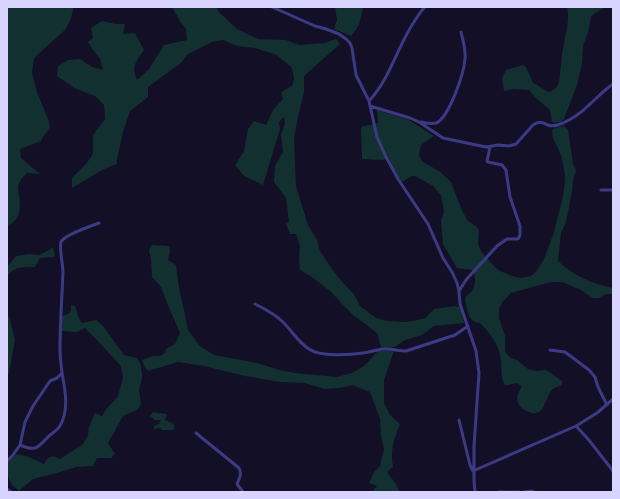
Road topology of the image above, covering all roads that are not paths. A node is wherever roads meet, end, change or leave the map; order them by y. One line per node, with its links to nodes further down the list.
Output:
1 (272, 7): 5 (street)
2 (425, 7): 5 (street)
3 (460, 32): 7 (street)
4 (613, 84): 8 (street)
5 (369, 101): 6 (street)
6 (370, 106): 7 (street); 12 (street)
7 (419, 122): 8 (street)
8 (490, 147): 12 (street)
9 (601, 190): 10 (street)
10 (613, 190)
11 (99, 223): 16 (street)
12 (459, 291): 14 (street)
13 (255, 304): 14 (street)
14 (468, 326): 25 (street)
15 (550, 350): 18 (street)
16 (62, 373): 22 (street); 22 (street)
17 (613, 399): 18 (street)
18 (607, 405): 20 (street)
19 (459, 420): 25 (street)
20 (576, 426): 24 (street); 25 (street)
21 (196, 433): 28 (street)
22 (20, 445): 23 (street)
23 (7, 460)
24 (613, 470)
25 (474, 471): 29 (street)
26 (7, 489): 27 (street)
27 (11, 492)
28 (243, 492)
29 (475, 492)
30 (498, 492): 31 (street)
31 (519, 492)
32 (524, 492): 33 (street)
33 (534, 492)

